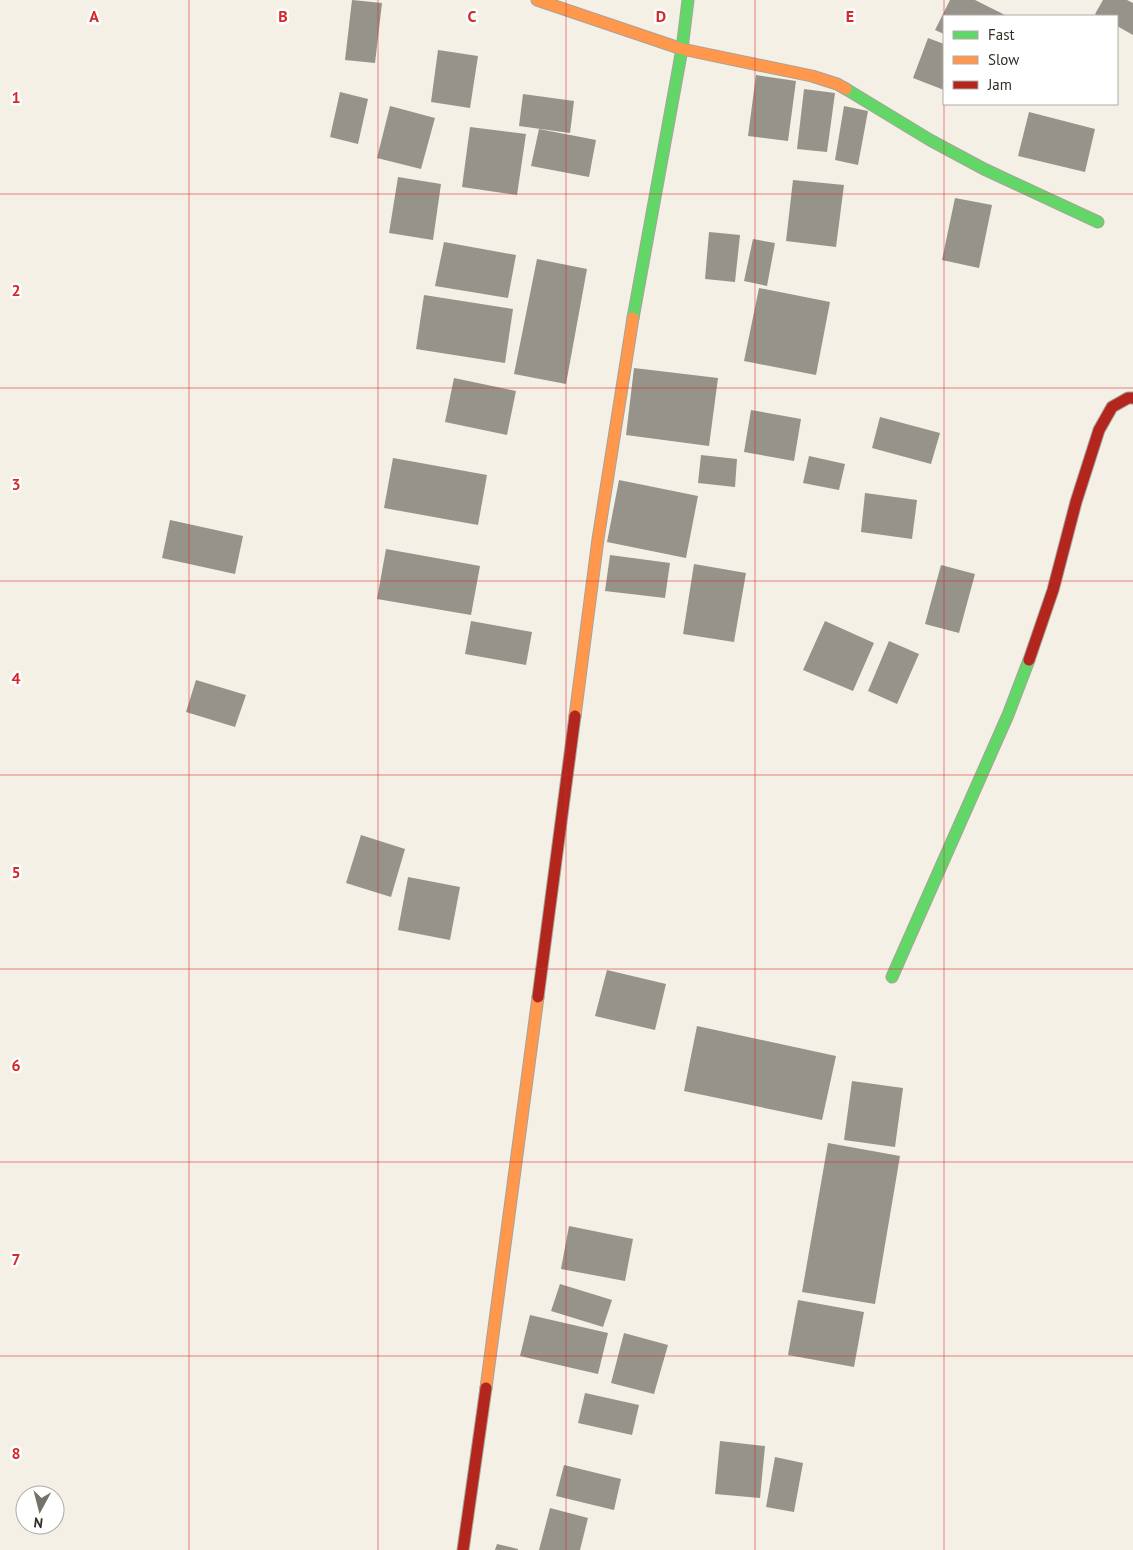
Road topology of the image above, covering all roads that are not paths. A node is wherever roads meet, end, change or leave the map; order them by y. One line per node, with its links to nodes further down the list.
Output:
1 (537, 0): 3 (main road)
2 (688, 0): 3 (main road)
3 (682, 49): 4 (main road); 7 (main road)
4 (1098, 222)
5 (1133, 398): 6 (main road)
6 (892, 977)
7 (463, 1550)

